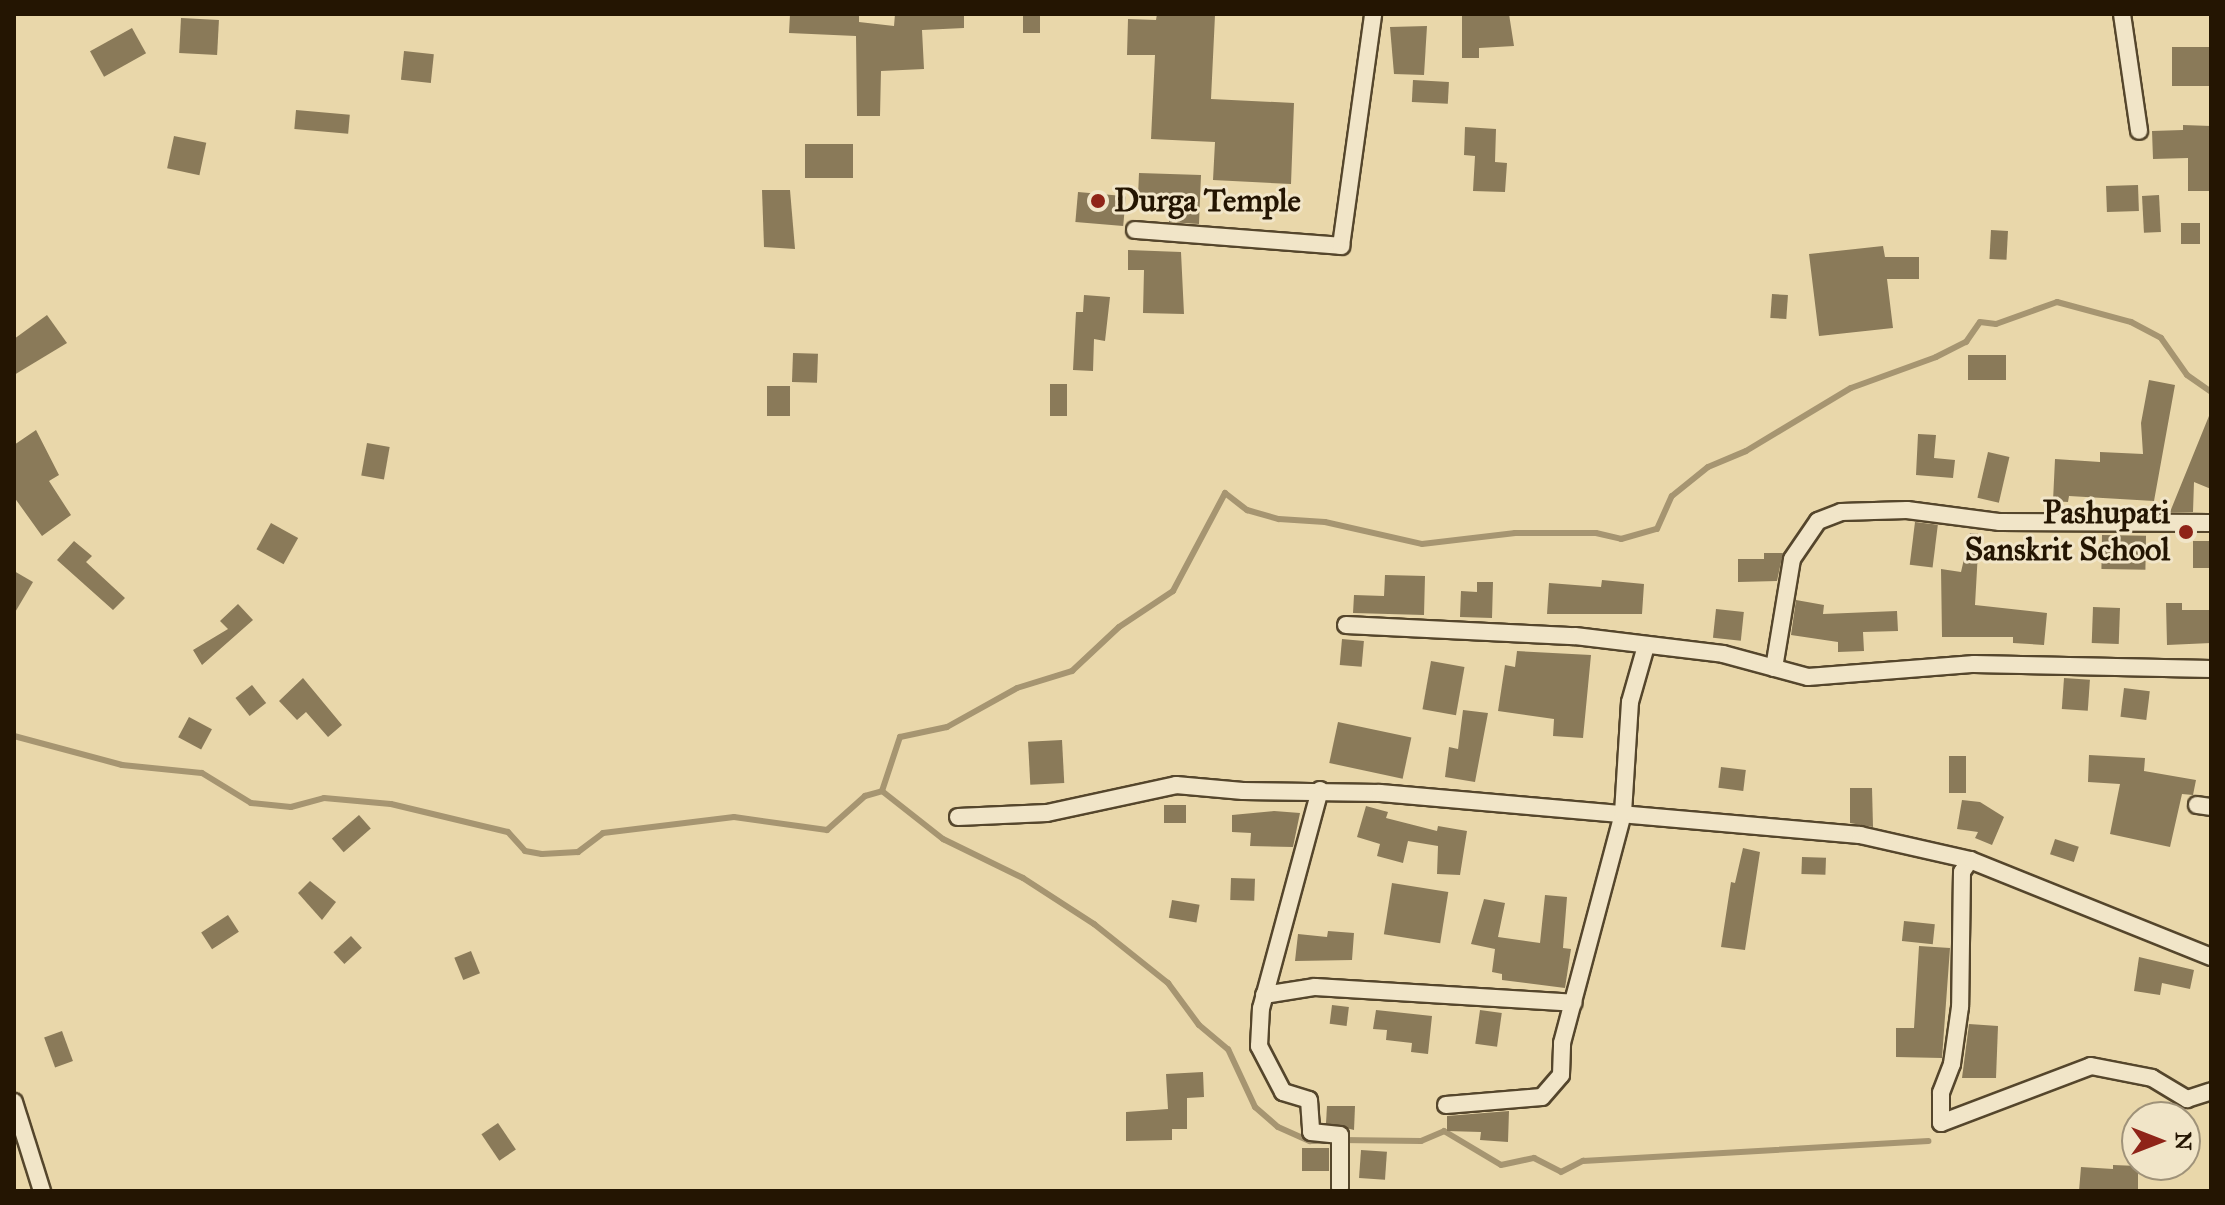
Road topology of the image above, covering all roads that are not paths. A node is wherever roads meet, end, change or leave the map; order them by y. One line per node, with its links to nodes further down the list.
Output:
1 (1373, 14): 4 (street)
2 (2122, 14): 3 (street)
3 (2139, 131)
4 (1135, 230)
5 (2211, 523): 8 (street)
6 (1346, 625): 7 (street)
7 (1646, 646): 8 (street); 11 (street)
8 (1774, 668): 9 (street)
9 (2211, 669)
10 (1320, 790): 11 (street); 12 (street); 15 (street)
11 (1623, 813): 13 (street); 16 (street)
12 (958, 817)
13 (1970, 860): 14 (street); 17 (street)
14 (2211, 957)
15 (1264, 995): 16 (street); 20 (street)
16 (1574, 1003): 19 (street)
17 (2211, 1091)
18 (14, 1102): 21 (street)
19 (1446, 1105)
20 (1340, 1188)
21 (42, 1191)

